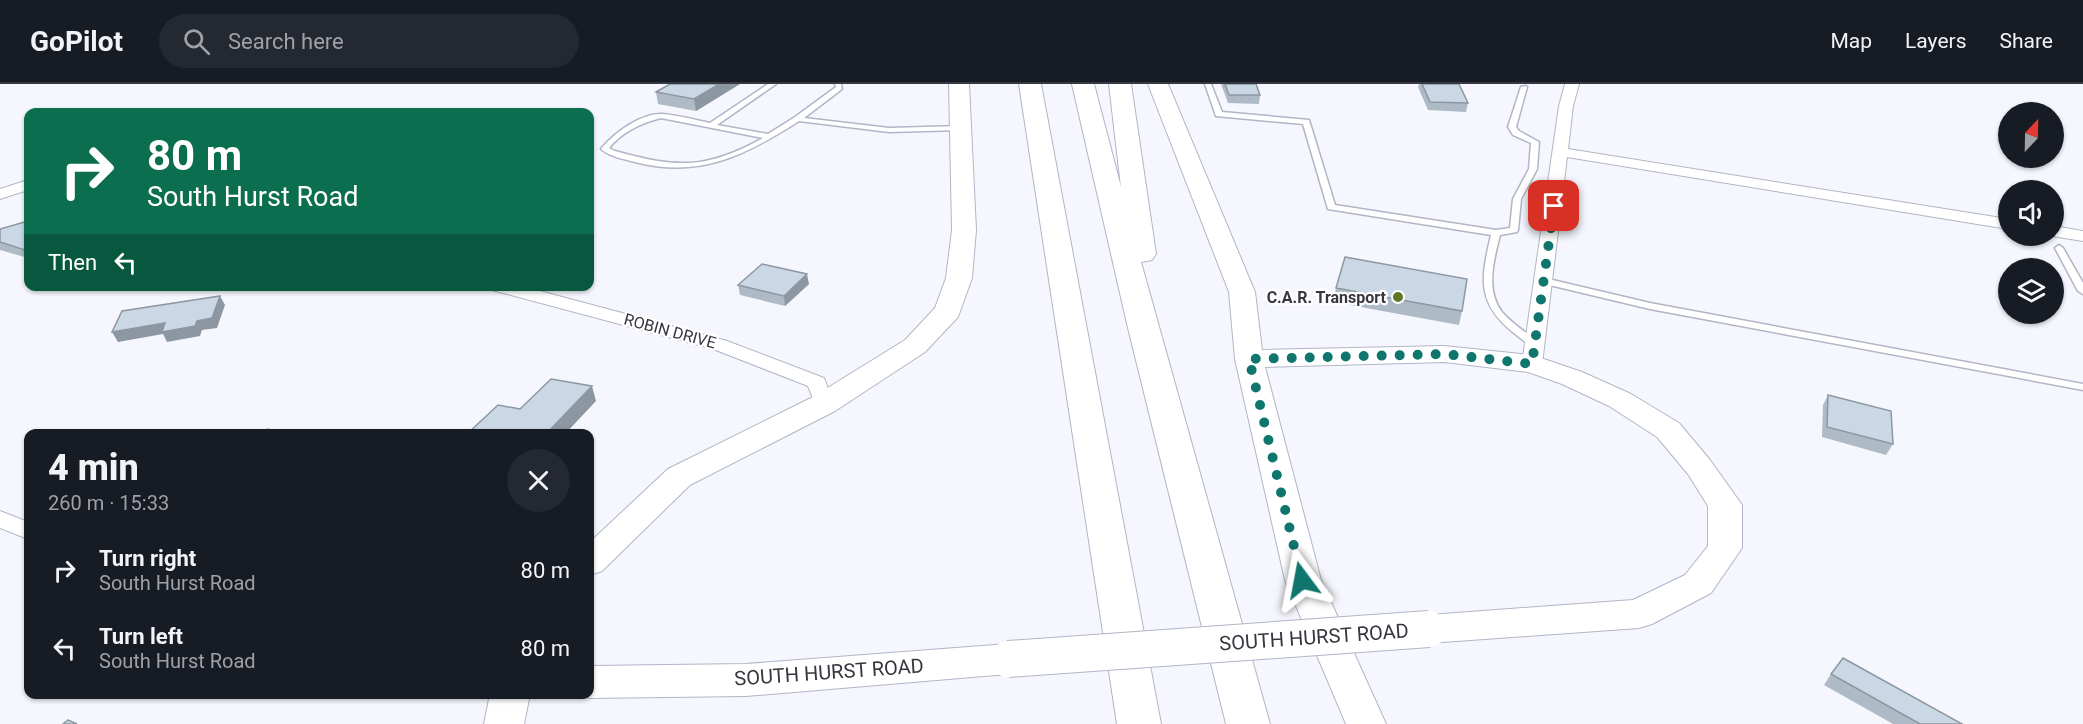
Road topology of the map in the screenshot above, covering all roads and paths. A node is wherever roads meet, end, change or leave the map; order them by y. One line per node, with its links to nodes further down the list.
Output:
1 (773, 84): 12 (lane)
2 (838, 84): 11 (lane)
3 (959, 84): 13 (main road)
4 (1030, 84): 37 (highway)
5 (1083, 84): 26 (highway)
6 (1120, 84): 26 (highway)
7 (1158, 84): 28 (main road)
8 (1208, 84): 19 (lane)
9 (1572, 84): 15 (street)
10 (1524, 87): 19 (lane)
11 (798, 119): 13 (lane); 14 (lane)
12 (712, 125): 14 (lane); 14 (lane)
13 (961, 128): 30 (main road)
14 (771, 137)
15 (1561, 152): 18 (street); 23 (street)
16 (24, 186): 17 (street)
17 (0, 194)
18 (1998, 222)
19 (1496, 233): 27 (lane)
20 (2083, 236): 21 (street)
21 (2064, 239)
22 (2059, 246): 25 (lane)
23 (1544, 281): 27 (street); 29 (lane)
24 (517, 291): 30 (street, ROBIN DRIVE)
25 (2083, 291)
26 (1143, 328): 38 (highway)
27 (1534, 354): 28 (main road, SOUTH HURST ROAD); 34 (main road, SOUTH HURST ROAD, bridge)
28 (1249, 359): 39 (main road)
29 (2083, 387)
30 (824, 404): 33 (main road)
31 (0, 519): 32 (street)
32 (24, 529)
33 (594, 558)
34 (594, 682)
35 (509, 699): 36 (main road)
36 (504, 724)
37 (1139, 724)
38 (1248, 724)
39 (1366, 724)

